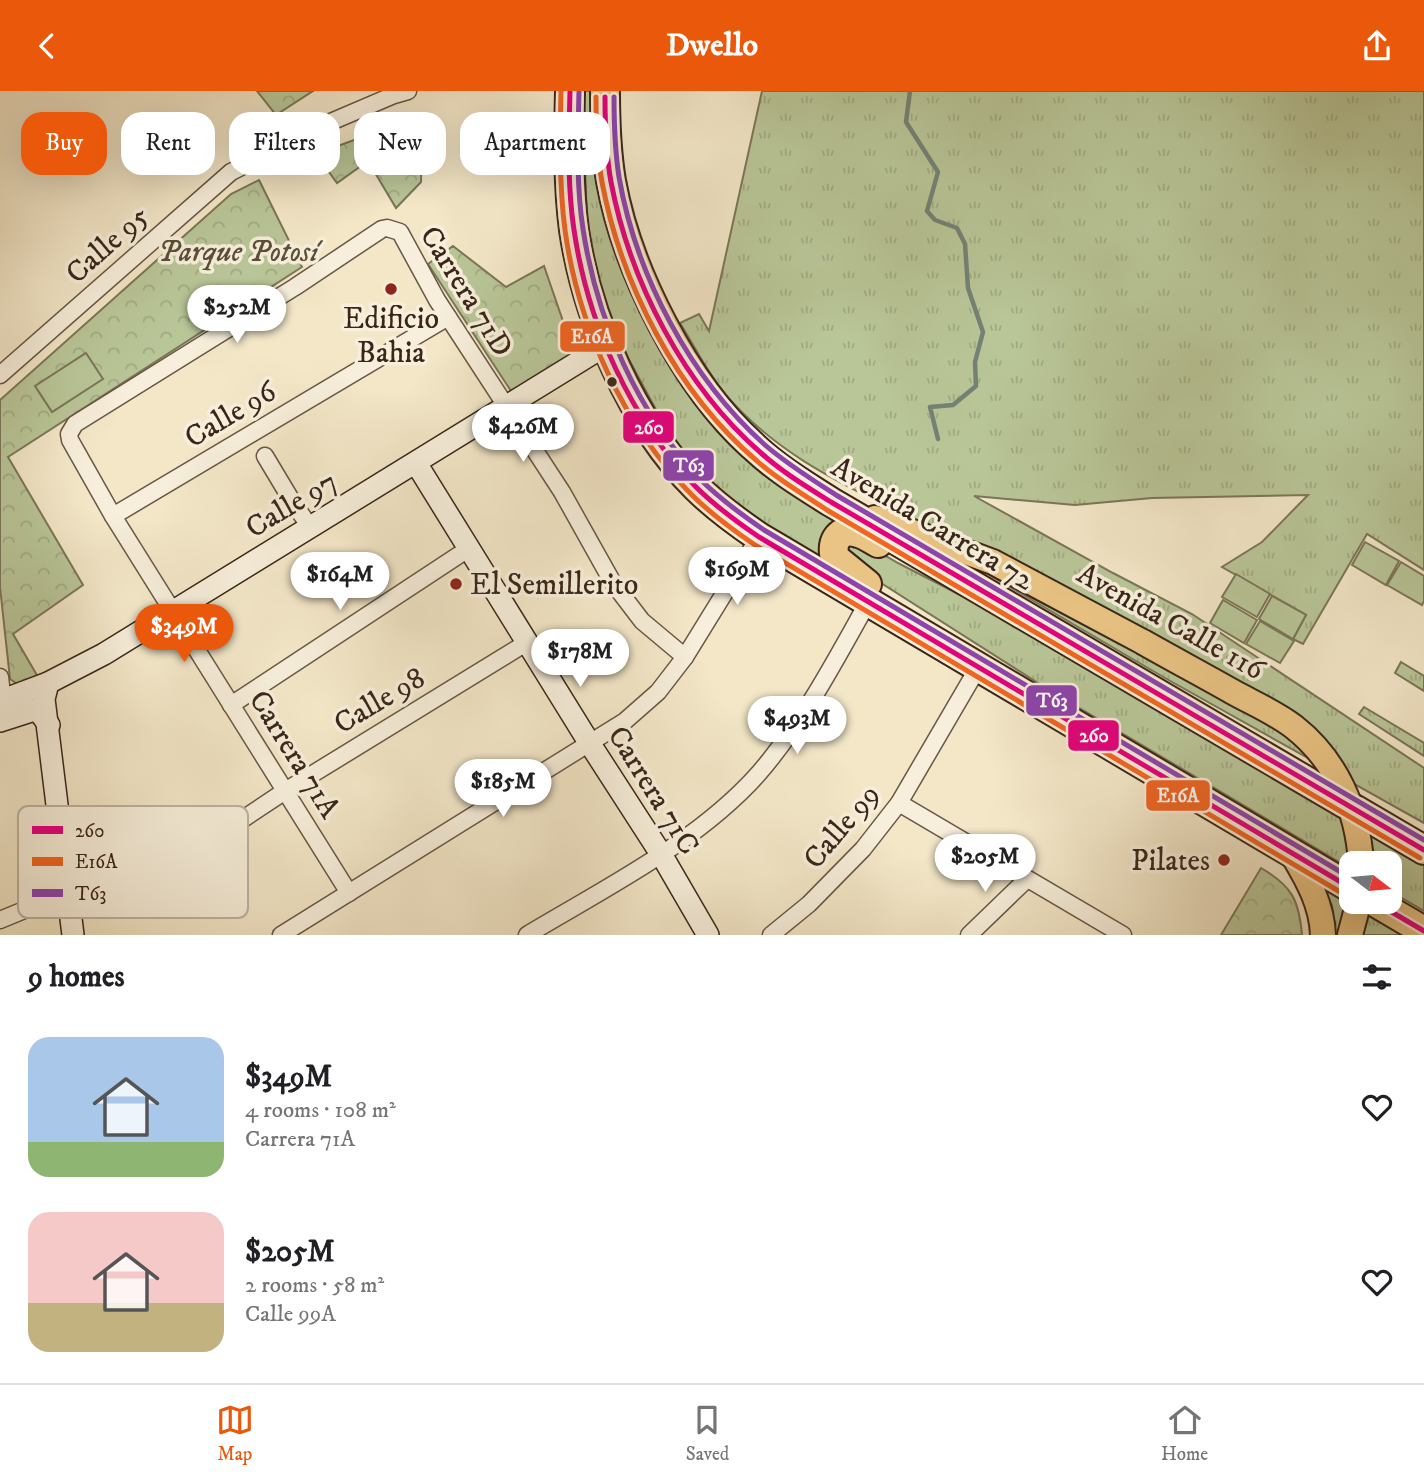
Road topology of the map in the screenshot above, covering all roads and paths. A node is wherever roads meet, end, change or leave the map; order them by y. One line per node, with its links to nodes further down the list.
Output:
1 (408, 91): 6 (street, Calle 95)
2 (605, 91): 11 (highway, Avenida Carrera 72)
3 (568, 93): 5 (highway)
4 (448, 317): 7 (street, Carrera 71D); 8 (street, Carrera 71D); 12 (street, Calle 96)
5 (606, 345): 7 (street, Calle 97); 14 (highway)
6 (0, 375)
7 (507, 406): 10 (street, Calle 97); 20 (street, Carrera 71D)
8 (71, 427): 12 (street, Carrera 71A)
9 (265, 456): 13 (street)
10 (416, 463): 13 (street, Calle 97); 15 (street, Carrera 71C)
11 (831, 502): 16 (highway, Avenida Carrera 72); 33 (main road, Avenida Calle 116, bridge)
12 (113, 516): 18 (street, Carrera 71A)
13 (310, 527): 18 (street, Calle 97)
14 (759, 537): 17 (highway); 20 (street)
15 (468, 549): 19 (street, Carrera 71C); 24 (street)
16 (962, 580): 21 (highway); 32 (highway, Avenida Carrera 72)
17 (868, 602): 21 (highway); 34 (street)
18 (173, 612): 23 (street, Calle 97); 24 (street, Carrera 71A)
19 (527, 643): 27 (street, Carrera 71C); 28 (street, Calle 98)
20 (685, 657): 27 (street)
21 (979, 666): 29 (street, Calle 99); 35 (highway)
22 (0, 677): 25 (street)
23 (48, 683): 25 (street, Calle 97); 26 (street)
24 (232, 705): 28 (street, Carrera 71A)
25 (2, 711): 26 (street)
26 (49, 725): 30 (street)
27 (590, 744): 34 (street, Carrera 71C); 38 (street)
28 (285, 791): 31 (street, Calle 98); 38 (street, Carrera 71A)
29 (899, 803): 36 (street); 47 (street, Calle 99)
30 (58, 806)
31 (248, 816)
32 (1424, 850)
33 (1360, 851)
34 (661, 854): 45 (street); 46 (street, Carrera 71C)
35 (1293, 855): 37 (highway); 50 (main road)
36 (1026, 880): 48 (street); 49 (street)
37 (1339, 881)
38 (349, 893): 44 (street)
39 (18, 913): 42 (street)
40 (1356, 914): 51 (main road)
41 (1395, 914): 43 (highway)
42 (0, 920)
43 (1424, 931)
44 (281, 935)
45 (527, 935)
46 (708, 935)
47 (771, 935)
48 (970, 935)
49 (1124, 935)
50 (1323, 935)
51 (1350, 935)

